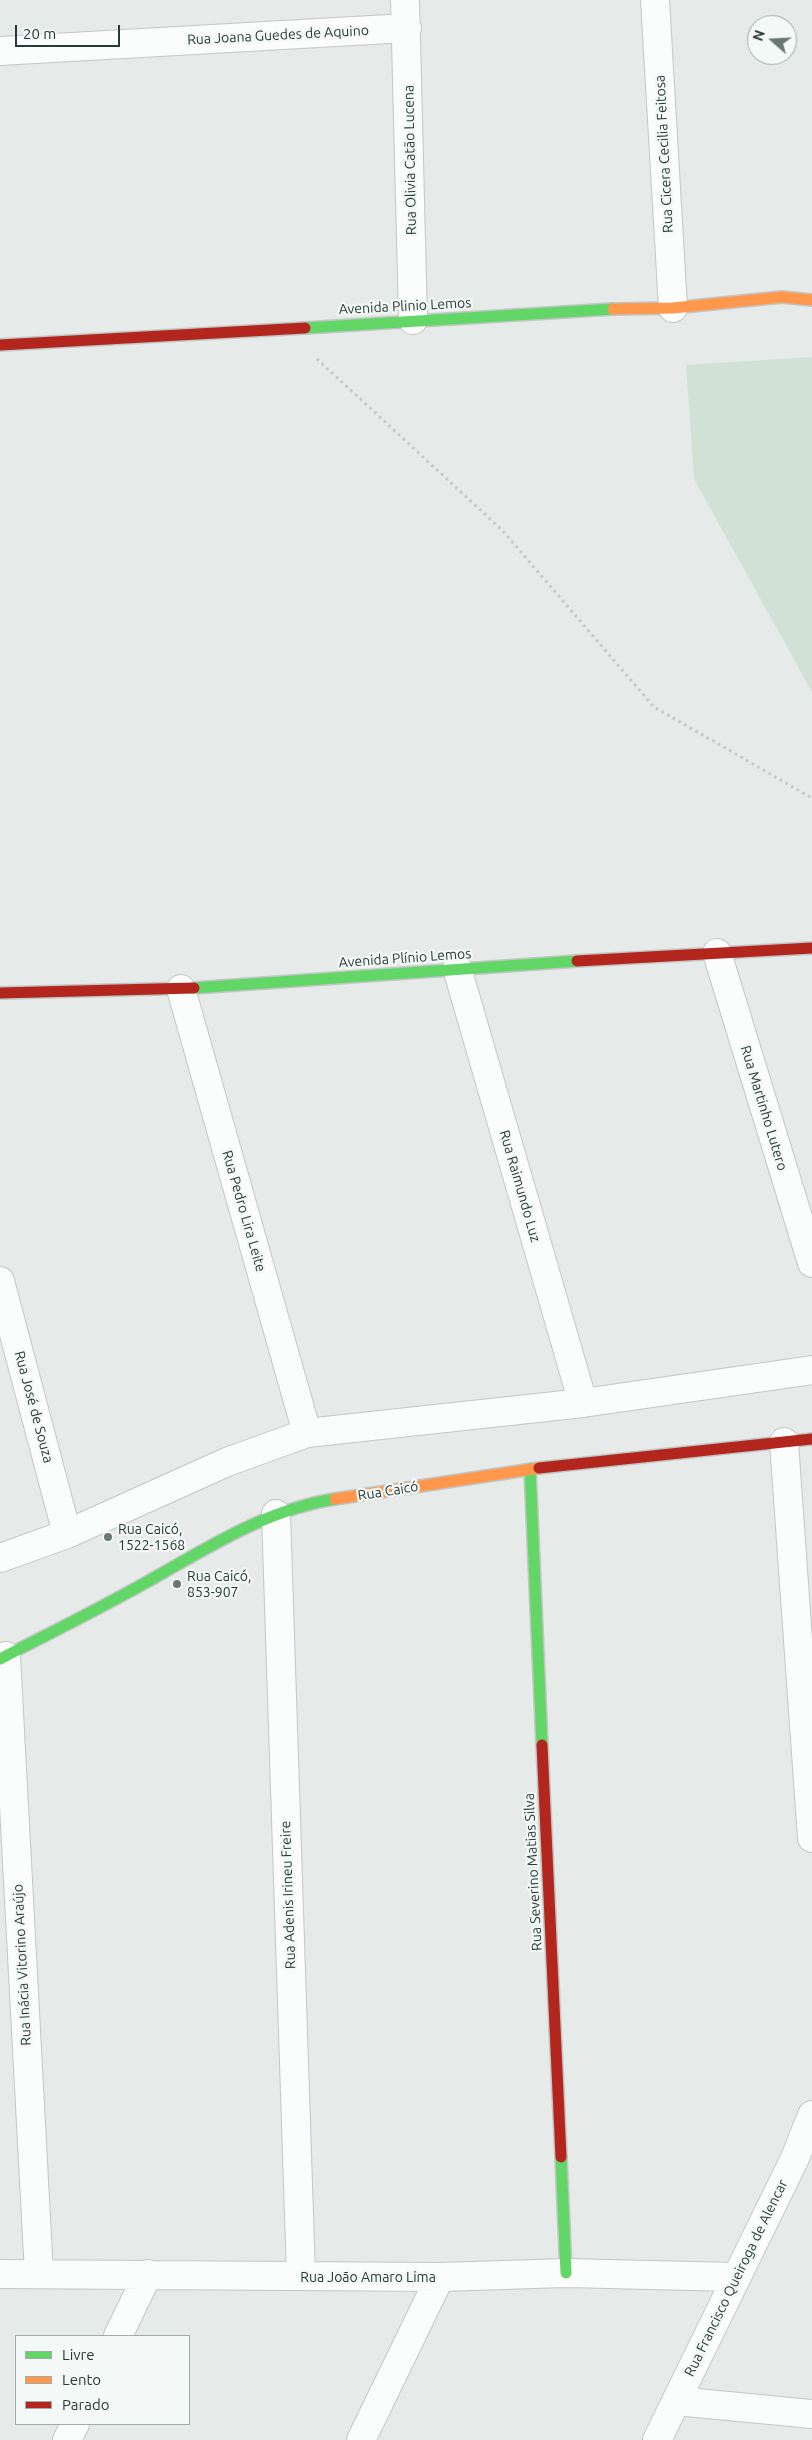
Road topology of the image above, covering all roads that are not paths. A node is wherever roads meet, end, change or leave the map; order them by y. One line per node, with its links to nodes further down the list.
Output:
1 (405, 0): 3 (street, Rua Olivia Catão Lucena)
2 (656, 0): 6 (street, Rua Cicera Cecilia Feitosa)
3 (407, 28): 4 (street, Rua Joana Guedes de Aquino); 7 (street, Rua Olivia Catão Lucena)
4 (0, 51)
5 (812, 300): 6 (street, Avenida Plinio Lemos)
6 (673, 308): 7 (street, Avenida Plinio Lemos)
7 (413, 320): 8 (street, Avenida Plinio Lemos)
8 (0, 345)
9 (812, 948): 10 (street, Avenida Plínio Lemos)
10 (717, 953): 11 (street, Avenida Plínio Lemos); 14 (street, Rua Martinho Lutero)
11 (457, 968): 12 (street, Avenida Plínio Lemos); 17 (street, Rua Raimundo Luz)
12 (182, 989): 13 (street, Avenida Plínio Lemos); 18 (street, Rua Pedro Lira Leite)
13 (0, 994)
14 (812, 1263)
15 (0, 1281): 23 (street, Rua José de Souza)
16 (812, 1370): 17 (street)
17 (583, 1403): 18 (street)
18 (307, 1433): 23 (street)
19 (812, 1439): 20 (street, Rua Caicó)
20 (784, 1442): 21 (street, Rua Caicó); 26 (street)
21 (530, 1469): 22 (street, Rua Caicó); 32 (street, Rua Severino Matias Silva)
22 (276, 1514): 25 (street, Rua Caicó); 33 (street, Rua Adenis Irineu Freire)
23 (67, 1534): 24 (street)
24 (0, 1558)
25 (3, 1657): 30 (street, Rua Inácia Vitorino Araújo)
26 (811, 1782): 27 (street)
27 (812, 1838)
28 (812, 2115): 34 (street, Rua Francisco Queiroga de Alencar)
29 (0, 2274): 30 (street, Rua João Amaro Lima)
30 (39, 2274): 31 (street, Rua João Amaro Lima)
31 (148, 2274): 33 (street, Rua João Amaro Lima); 36 (street)
32 (566, 2274): 34 (street, Rua João Amaro Lima); 35 (street, Rua João Amaro Lima)
33 (301, 2276): 35 (street, Rua João Amaro Lima)
34 (736, 2276): 37 (street, Rua Francisco Queiroga de Alencar)
35 (440, 2277): 41 (street)
36 (118, 2335)
37 (676, 2401): 38 (street); 42 (street, Rua Francisco Queiroga de Alencar)
38 (812, 2414)
39 (75, 2425): 40 (street)
40 (68, 2440)
41 (361, 2440)
42 (657, 2440)

